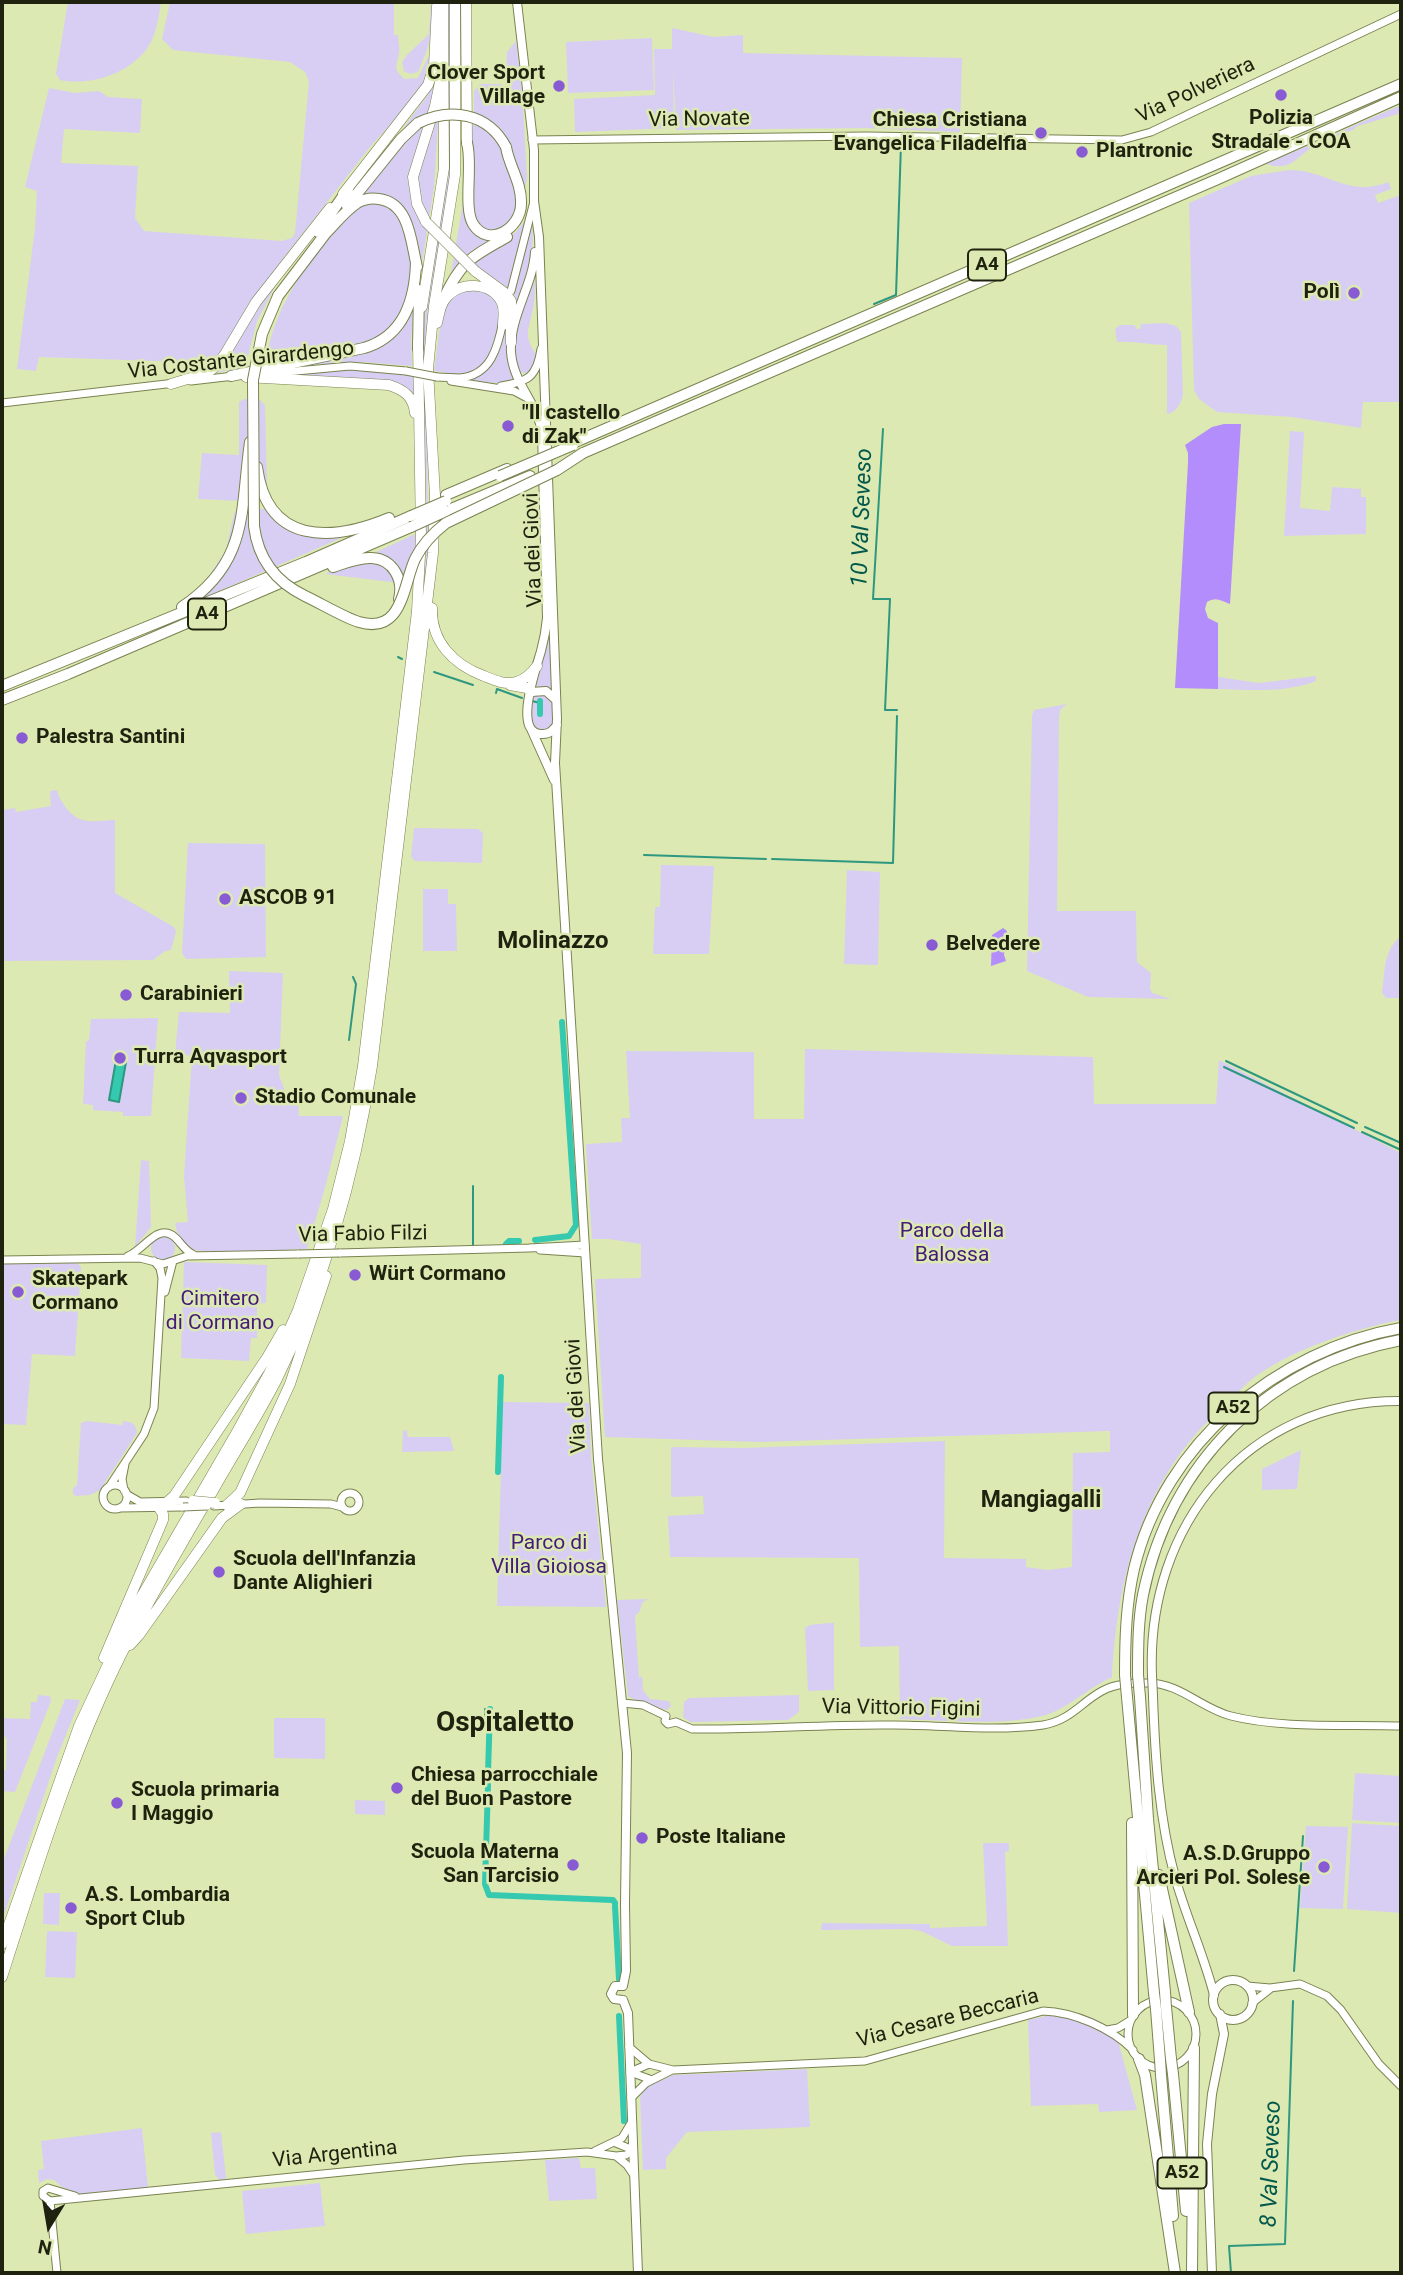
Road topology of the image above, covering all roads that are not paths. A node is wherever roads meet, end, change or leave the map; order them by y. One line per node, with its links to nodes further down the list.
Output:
1 (440, 2): 6 (highway); 14 (highway)
2 (456, 2): 7 (highway); 26 (highway)
3 (466, 2): 7 (highway)
4 (517, 2): 11 (main road)
5 (1401, 14): 10 (street, Via Polveriera)
6 (444, 40): 24 (highway, bridge); 25 (highway)
7 (468, 84): 12 (highway)
8 (1401, 84): 36 (highway, A4)
9 (1401, 97): 37 (highway, A4)
10 (866, 136): 11 (street, Via Novate)
11 (532, 140): 15 (main road)
12 (467, 143): 13 (highway)
13 (506, 147): 16 (highway, bridge); 20 (highway)
14 (348, 189): 19 (highway); 30 (highway)
15 (534, 201): 18 (street); 23 (main road, Via dei Giovi); 24 (main road)
16 (325, 234): 17 (highway); 19 (highway)
17 (416, 262): 25 (highway); 27 (highway)
18 (511, 291)
19 (278, 296): 34 (highway, bridge)
20 (443, 300): 22 (highway); 26 (highway)
21 (507, 307): 22 (street)
22 (503, 325): 28 (street)
23 (542, 340): 29 (street); 49 (main road, Via dei Giovi)
24 (511, 343): 29 (main road, Via dei Giovi)
25 (418, 349): 35 (highway)
26 (429, 358): 40 (highway)
27 (231, 376): 28 (street, Via Costante Girardengo, bridge); 30 (street, Via Costante Girardengo); 35 (highway)
28 (437, 377): 31 (street, Via Costante Girardengo)
29 (519, 381): 31 (street, Via Costante Girardengo); 32 (main road, Via dei Giovi)
30 (171, 384): 33 (street, Via Costante Girardengo)
31 (479, 386): 32 (street, Via Costante Girardengo)
32 (528, 399): 44 (main road, Via dei Giovi)
33 (4, 403)
34 (252, 426): 39 (highway, bridge); 41 (highway, bridge); 42 (highway, bridge)
35 (419, 439): 62 (highway)
36 (573, 445): 38 (highway, A4, bridge); 38 (highway, bridge)
37 (583, 453): 38 (highway, A4, bridge); 41 (highway, bridge)
38 (446, 502): 39 (highway, A4, bridge)
39 (411, 517): 42 (highway, A4); 43 (highway, A4)
40 (432, 564): 45 (highway); 55 (highway)
41 (335, 610): 43 (highway, bridge)
42 (165, 618): 46 (highway, A4)
43 (126, 649): 48 (highway, A4)
44 (537, 666): 45 (highway); 47 (main road, Via dei Giovi)
45 (501, 683): 47 (highway)
46 (2, 686)
47 (531, 692): 49 (main road); 51 (main road)
48 (2, 700)
49 (556, 700): 50 (main road)
50 (557, 725): 51 (main road); 52 (main road, Via dei Giovi)
51 (532, 731): 52 (main road, Via dei Giovi)
52 (559, 804): 56 (main road, Via dei Giovi)
53 (149, 1241): 54 (street); 58 (street); 60 (street)
54 (178, 1243): 57 (street); 61 (street)
55 (336, 1249): 56 (street, Via Fabio Filzi); 57 (street, Via Fabio Filzi, bridge); 71 (highway); 78 (highway)
56 (585, 1249): 79 (main road, Via dei Giovi)
57 (198, 1256): 61 (street, Via Fabio Filzi)
58 (122, 1258): 59 (street); 60 (street)
59 (2, 1260)
60 (154, 1261): 61 (street); 63 (street)
61 (173, 1261): 63 (street)
62 (298, 1310): 74 (highway); 80 (highway)
63 (160, 1321): 67 (street)
64 (1401, 1328): 82 (highway, A52, bridge)
65 (1401, 1340): 83 (highway, A52, bridge)
66 (1401, 1401): 85 (main road, bridge)
67 (125, 1463): 68 (street); 69 (street)
68 (109, 1487): 69 (street); 76 (street)
69 (125, 1492): 74 (street); 76 (street)
70 (342, 1497): 73 (street); 75 (street); 75 (street)
71 (228, 1502): 72 (highway, bridge); 73 (street); 77 (highway); 77 (highway)
72 (187, 1503): 74 (street)
73 (331, 1503): 75 (street)
74 (163, 1505): 76 (street); 80 (highway)
75 (342, 1507)
76 (118, 1508)
77 (222, 1518): 78 (highway)
78 (122, 1653): 86 (highway)
79 (622, 1703): 81 (street, Via Vittorio Figini); 88 (main road, Via dei Giovi)
80 (79, 1726): 84 (highway)
81 (1401, 1726)
82 (1131, 1754): 91 (highway, A52); 97 (highway)
83 (1148, 1819): 91 (highway, A52); 95 (highway)
84 (2, 1944)
85 (1205, 1966): 87 (main road); 92 (main road)
86 (2, 1977)
87 (1228, 1980): 89 (main road); 92 (main road)
88 (623, 1986): 93 (main road); 93 (main road)
89 (1247, 1986): 90 (street); 94 (main road)
90 (1270, 1989): 94 (street); 109 (street)
91 (1160, 1992): 107 (highway, A52, bridge)
92 (1214, 1995): 96 (main road)
93 (623, 2000): 101 (main road)
94 (1252, 2003): 98 (main road)
95 (1189, 2012): 97 (street); 102 (street)
96 (1220, 2014): 98 (main road); 100 (main road)
97 (1132, 2017): 99 (street); 103 (street)
98 (1237, 2019): 100 (main road)
99 (1103, 2029): 103 (street, Via Cesare Beccaria); 105 (street, Via Cesare Beccaria)
100 (1224, 2034): 121 (main road)
101 (629, 2048): 104 (street); 106 (main road)
102 (1194, 2048): 103 (street); 120 (highway)
103 (1136, 2055): 119 (highway)
104 (649, 2064): 105 (street); 106 (street)
105 (673, 2070): 108 (street)
106 (630, 2072): 108 (street); 110 (main road)
107 (1167, 2075): 119 (highway, A52); 120 (highway, A52)
108 (652, 2080): 110 (street)
109 (1401, 2087)
110 (631, 2098): 111 (main road)
111 (632, 2123): 112 (street); 113 (main road)
112 (616, 2143): 113 (street); 114 (street, Via Argentina)
113 (633, 2150): 115 (street); 116 (main road)
114 (592, 2152): 115 (street, Via Argentina); 117 (street, Via Argentina)
115 (616, 2157): 116 (street)
116 (634, 2174): 118 (main road)
117 (57, 2273)
118 (638, 2273)
119 (1176, 2273)
120 (1192, 2273)
121 (1212, 2273)

